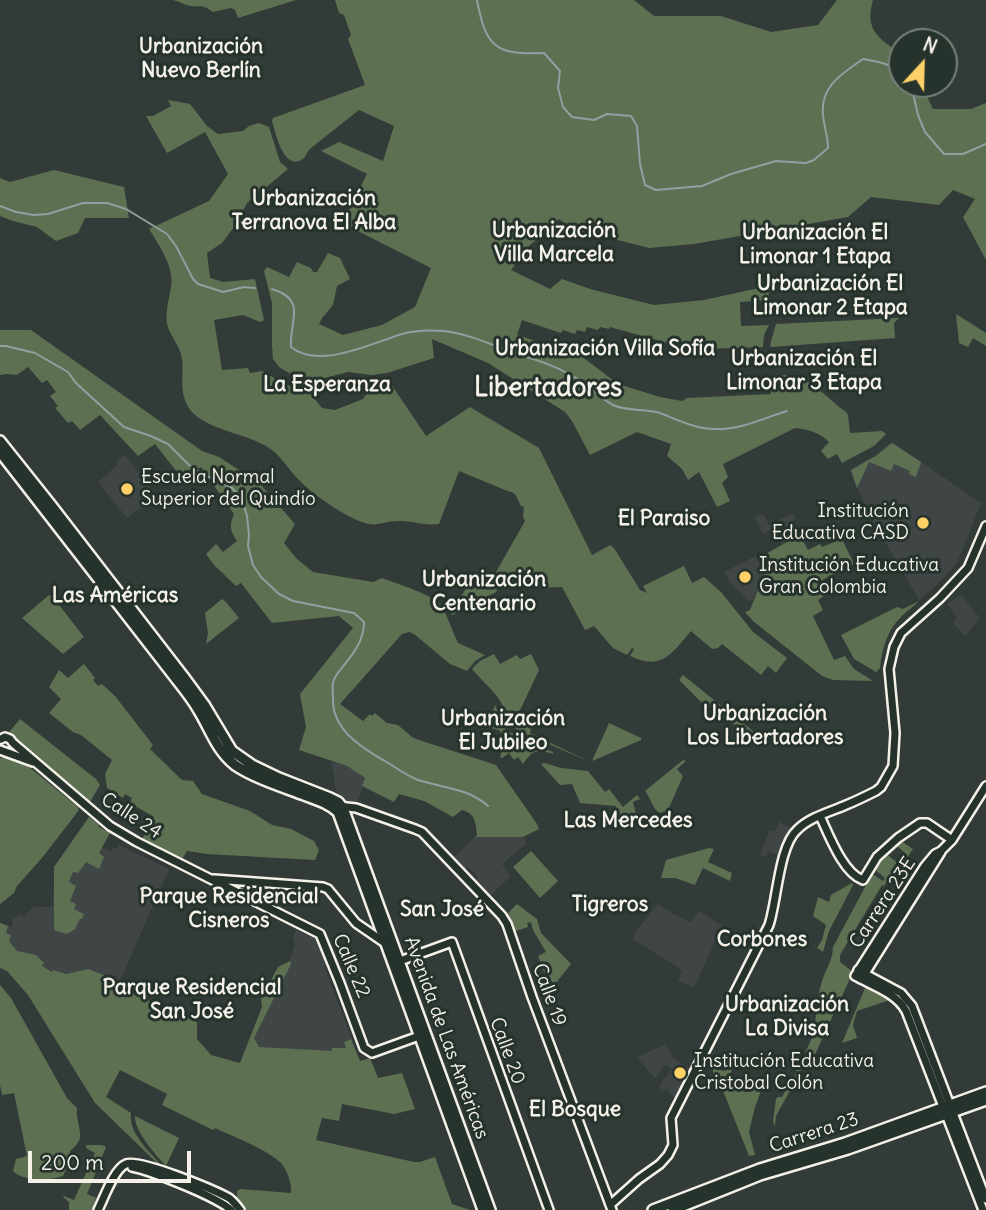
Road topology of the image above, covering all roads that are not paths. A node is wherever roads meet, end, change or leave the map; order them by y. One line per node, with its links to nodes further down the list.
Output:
1 (0, 441): 7 (main road)
2 (0, 452): 7 (main road)
3 (986, 526): 12 (street)
4 (0, 739): 5 (street)
5 (13, 743): 6 (street); 8 (street)
6 (4, 751): 8 (street)
7 (238, 762): 10 (main road); 11 (main road)
8 (42, 769): 14 (street, Calle 24)
9 (986, 786): 13 (street, Carrera 23E)
10 (330, 805): 11 (street, Calle 19); 15 (main road, Avenida de Las Américas)
11 (341, 806): 16 (main road, Avenida de Las Américas); 23 (street, Calle 19)
12 (820, 816): 13 (street); 23 (street)
13 (952, 840): 20 (street, Carrera 23E)
14 (210, 878): 15 (street); 17 (street, Calle 22)
15 (385, 943): 16 (main road, Avenida de Las Américas)
16 (396, 962): 17 (main road, Avenida de Las Américas); 28 (main road, Avenida de Las Américas); 29 (street, Calle 20)
17 (419, 1036): 27 (main road, Avenida de Las Américas)
18 (986, 1092): 20 (main road, Carrera 23)
19 (986, 1100): 20 (main road, Carrera 23)
20 (948, 1110): 22 (street); 30 (main road, Carrera 23); 31 (main road, Carrera 23); 32 (street)
21 (118, 1170): 24 (street); 25 (street); 26 (street)
22 (986, 1199)
23 (611, 1208)
24 (99, 1210)
25 (231, 1210)
26 (240, 1210)
27 (483, 1210)
28 (490, 1210)
29 (549, 1210)
30 (653, 1210)
31 (673, 1210)
32 (983, 1210)

